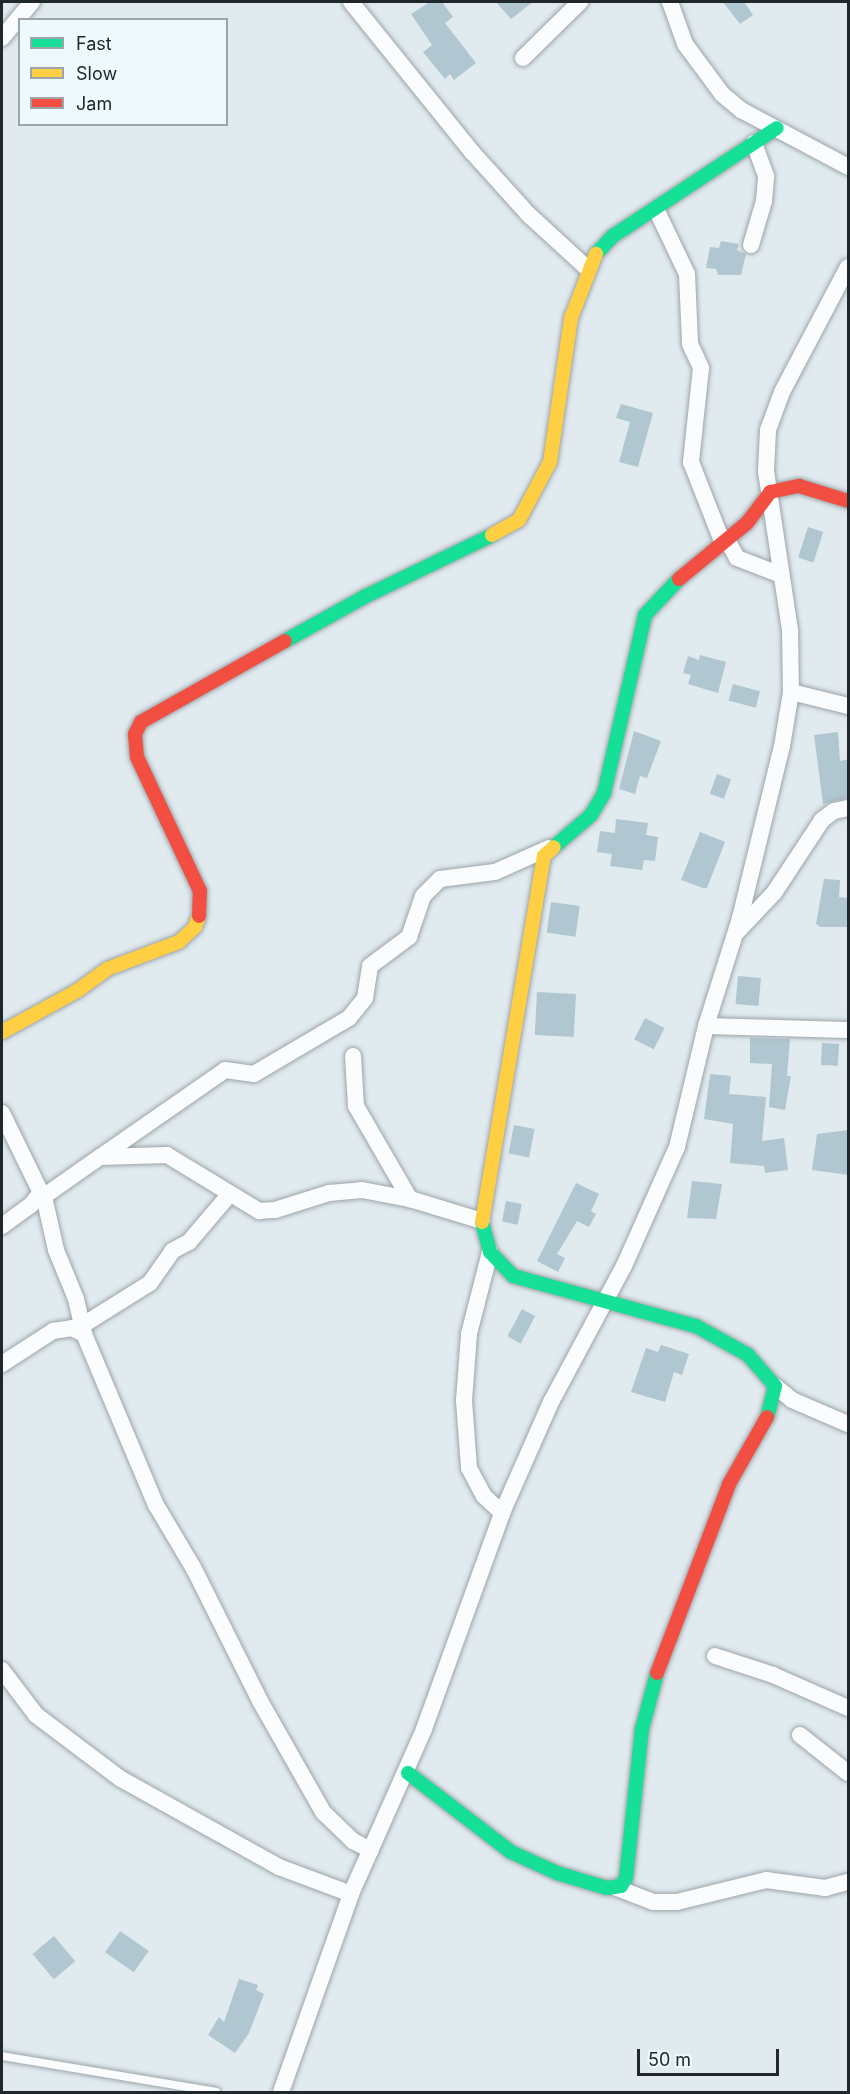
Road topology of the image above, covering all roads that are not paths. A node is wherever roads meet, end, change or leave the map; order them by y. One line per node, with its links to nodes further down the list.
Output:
1 (32, 2): 5 (street)
2 (351, 2): 15 (street)
3 (580, 2): 8 (street)
4 (669, 2): 9 (street)
5 (19, 18)
6 (18, 19): 7 (street)
7 (2, 38)
8 (523, 58)
9 (777, 128): 10 (street); 11 (street)
10 (754, 143): 12 (street); 13 (street)
11 (849, 167)
12 (656, 209): 15 (street); 18 (street)
13 (751, 245)
14 (849, 267): 16 (street)
15 (588, 269): 27 (street)
16 (770, 492): 17 (street); 18 (street); 19 (street)
17 (849, 501)
18 (724, 539): 19 (street); 23 (street)
19 (781, 575): 20 (street)
20 (791, 692): 21 (street); 24 (street)
21 (849, 706)
22 (849, 808): 24 (street)
23 (549, 848): 30 (street); 34 (street)
24 (734, 936): 25 (street)
25 (705, 1026): 26 (street); 37 (street)
26 (849, 1030)
27 (2, 1032)
28 (353, 1056): 33 (street)
29 (2, 1113): 31 (street)
30 (100, 1156): 31 (street); 32 (street)
31 (42, 1195): 35 (street); 38 (street)
32 (229, 1195): 33 (street); 38 (street)
33 (410, 1199): 34 (street)
34 (482, 1221): 36 (street)
35 (2, 1226)
36 (490, 1252): 37 (street); 42 (street)
37 (605, 1300): 40 (street); 42 (street)
38 (84, 1329): 39 (street); 49 (street)
39 (2, 1364)
40 (775, 1386): 41 (street); 51 (street)
41 (849, 1424)
42 (502, 1513): 47 (street)
43 (715, 1656): 45 (street)
44 (2, 1670): 52 (street)
45 (849, 1708)
46 (800, 1735): 48 (street)
47 (408, 1773): 49 (street); 51 (street)
48 (849, 1773)
49 (371, 1851): 52 (street)
50 (849, 1882): 51 (street)
51 (616, 1888)
52 (351, 1894): 55 (street)
53 (2, 2056): 54 (lane)
54 (216, 2092)
55 (280, 2092)

